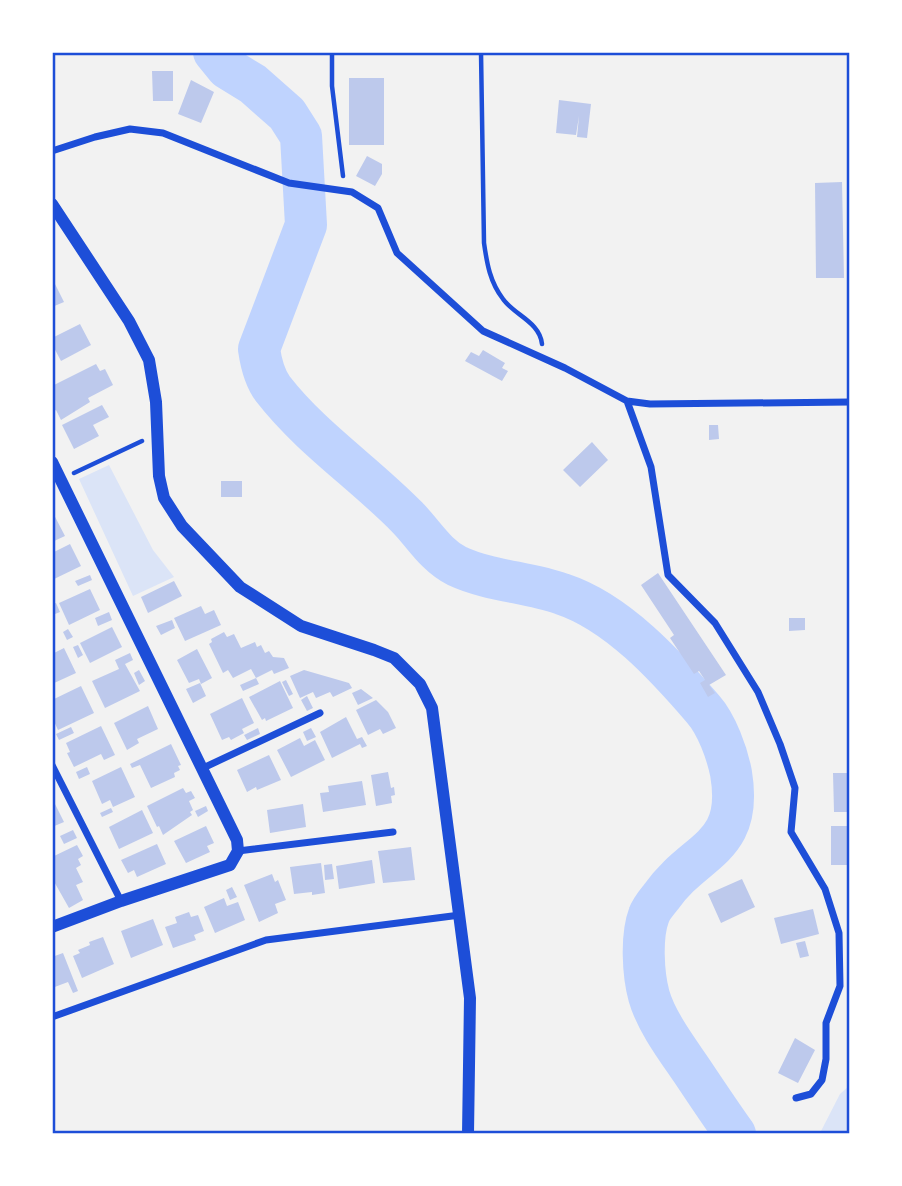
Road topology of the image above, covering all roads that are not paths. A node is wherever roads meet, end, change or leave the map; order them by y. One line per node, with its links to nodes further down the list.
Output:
1 (52, 151): 3 (street)
2 (52, 204): 14 (street)
3 (626, 401): 4 (street); 17 (street)
4 (849, 402)
5 (52, 462): 6 (street)
6 (57, 482): 9 (street)
7 (320, 713): 9 (street)
8 (52, 765): 10 (street)
9 (203, 768): 12 (street)
10 (56, 779): 13 (street)
11 (393, 832): 12 (street)
12 (238, 851): 13 (street)
13 (121, 901): 15 (street)
14 (460, 915): 16 (street); 18 (street)
15 (52, 927)
16 (52, 1017)
17 (796, 1098)
18 (468, 1133)

